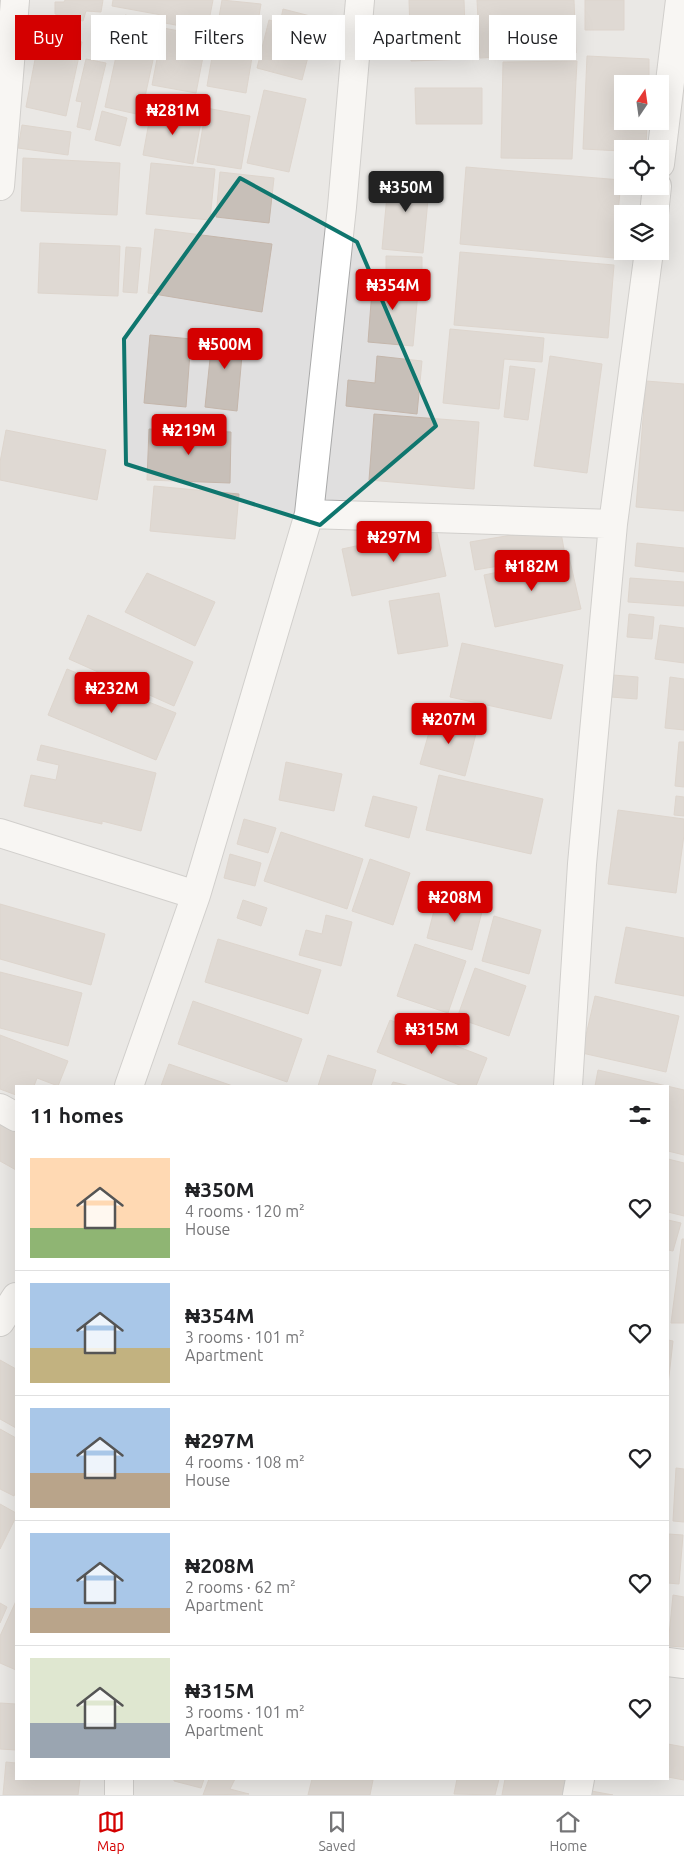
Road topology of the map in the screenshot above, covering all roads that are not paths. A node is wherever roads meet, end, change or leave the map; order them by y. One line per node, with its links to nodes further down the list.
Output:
1 (14, 0): 5 (street)
2 (360, 0): 7 (street)
3 (680, 0): 4 (street)
4 (663, 140)
5 (0, 186)
6 (648, 260): 8 (street)
7 (310, 514): 8 (street); 10 (street)
8 (613, 524): 12 (street)
9 (0, 833): 10 (street)
10 (196, 895): 11 (street)
11 (129, 1085)
12 (568, 1085)
13 (0, 1108): 14 (street)
14 (15, 1116)
15 (15, 1299): 16 (street)
16 (0, 1322)
17 (669, 1662): 18 (street)
18 (684, 1664)
19 (120, 1780): 21 (street)
20 (580, 1780): 22 (street)
21 (119, 1795)
22 (577, 1795)

